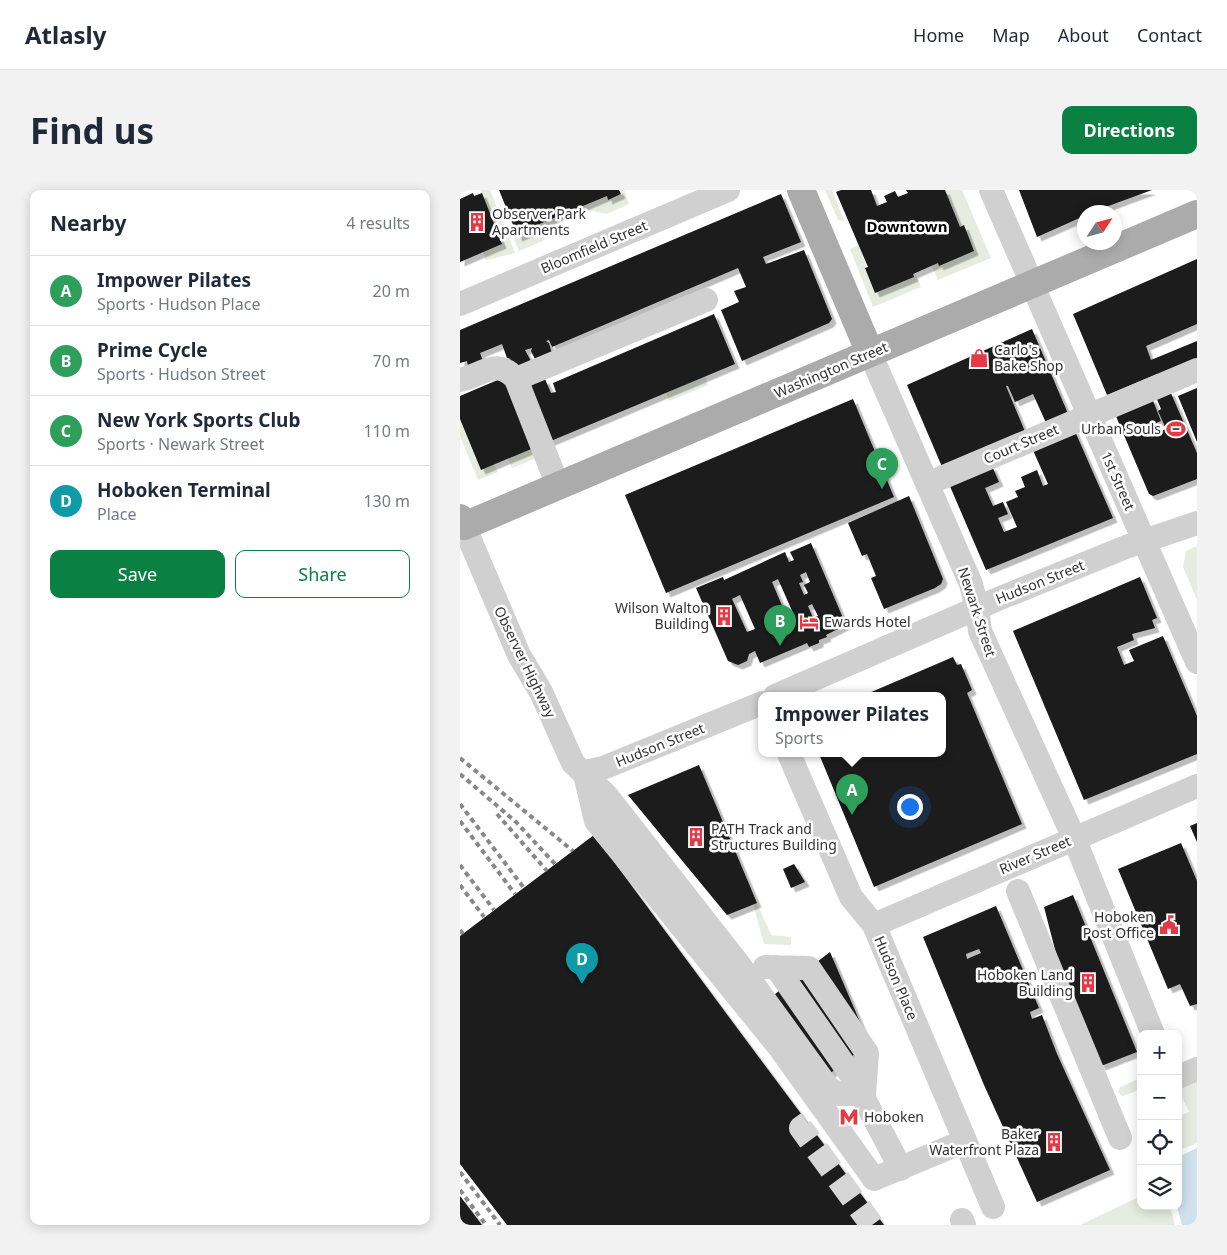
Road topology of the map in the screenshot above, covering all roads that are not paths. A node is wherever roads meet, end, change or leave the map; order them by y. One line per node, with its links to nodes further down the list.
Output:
1 (728, 190): 7 (street, Bloomfield Street)
2 (801, 190): 8 (main road, Newark Street)
3 (991, 190): 5 (street, 1st Street)
4 (1197, 214): 5 (main road, Washington Street)
5 (1031, 285): 8 (main road, Washington Street); 12 (street, 1st Street)
6 (706, 300): 10 (street)
7 (460, 304)
8 (870, 354): 13 (street, Newark Street); 14 (main road, Washington Street)
9 (1197, 370): 12 (street, Court Street)
10 (516, 379): 11 (street); 14 (street)
11 (460, 380)
12 (1089, 415): 13 (street, Court Street); 17 (street, 1st Street)
13 (927, 484): 18 (street, Newark Street)
14 (558, 486): 15 (main road, Washington Street)
15 (462, 522): 23 (street, Observer Highway)
16 (1197, 523): 17 (street, Hudson Street)
17 (1145, 540): 18 (street, Hudson Street); 19 (street, 1st Street)
18 (978, 608): 20 (street, Hudson Street); 25 (street, Newark Street)
19 (1197, 662)
20 (784, 692)
21 (758, 705): 23 (street, Hudson Street)
22 (790, 757): 27 (street, Hudson Place)
23 (585, 772): 28 (street, Observer Highway); 35 (street)
24 (1197, 786): 25 (street, River Street)
25 (1074, 838): 27 (street, River Street); 29 (street, Newark Street)
26 (1018, 891): 33 (street)
27 (874, 925): 34 (street, Hudson Place)
28 (765, 967): 32 (street); 32 (street)
29 (1151, 1030)
30 (1197, 1068): 31 (street)
31 (1182, 1075)
32 (864, 1094): 35 (street)
33 (1120, 1138)
34 (965, 1141): 35 (street); 36 (street, Hudson Place)
35 (901, 1169)
36 (993, 1207)

